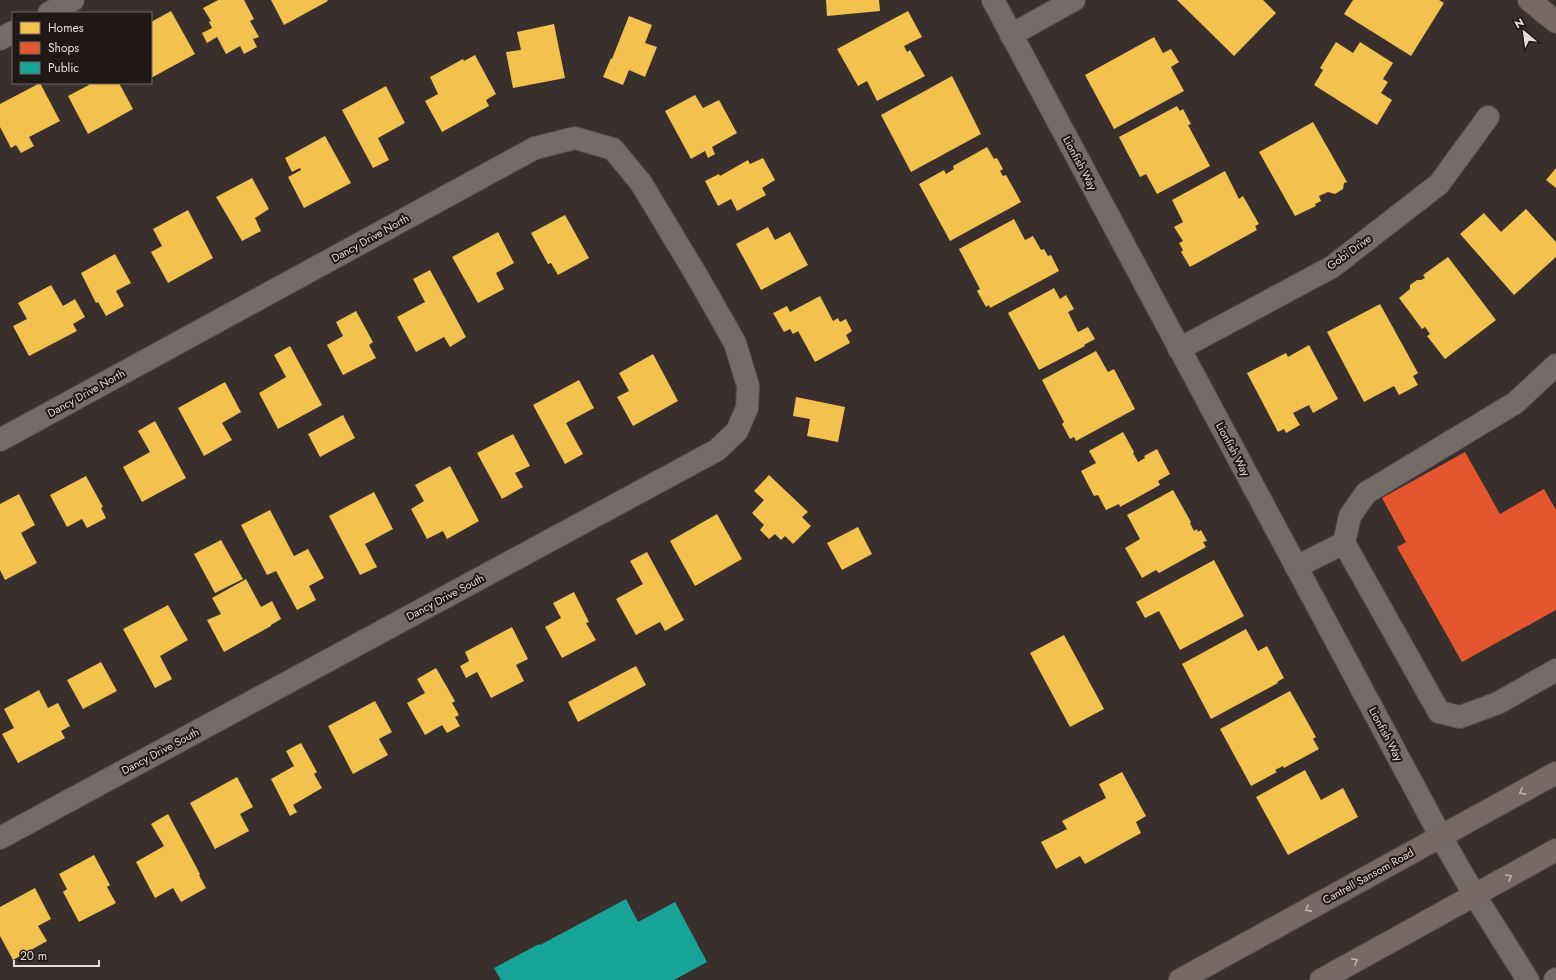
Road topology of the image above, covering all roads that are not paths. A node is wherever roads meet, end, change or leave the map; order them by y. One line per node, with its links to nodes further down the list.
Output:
1 (73, 0): 5 (street)
2 (992, 0): 8 (street, Lionfish Way)
3 (1074, 0): 8 (street)
4 (1529, 0): 6 (main road)
5 (51, 12)
6 (1556, 22)
7 (12, 33): 9 (street)
8 (1011, 35): 12 (street, Lionfish Way)
9 (0, 39)
10 (1488, 118): 12 (street, Gobi Drive)
11 (697, 276): 14 (street, Dancy Drive North); 20 (street, Dancy Drive South)
12 (1179, 349): 16 (street, Lionfish Way)
13 (1556, 365): 15 (street)
14 (0, 440)
15 (1344, 543): 16 (street); 17 (street)
16 (1296, 567): 19 (street, Lionfish Way)
17 (1556, 670)
18 (1556, 773): 19 (main road, Cantrell Sansom Road, one-way to 19)
19 (1441, 837): 22 (street, Lionfish Way); 23 (main road, Cantrell Sansom Road, one-way to 23)
20 (0, 838)
21 (1556, 850): 22 (main road, one-way to 21)
22 (1475, 896): 24 (main road, one-way to 22); 25 (street, Lionfish Way)
23 (1180, 980)
24 (1321, 980)
25 (1528, 980)

